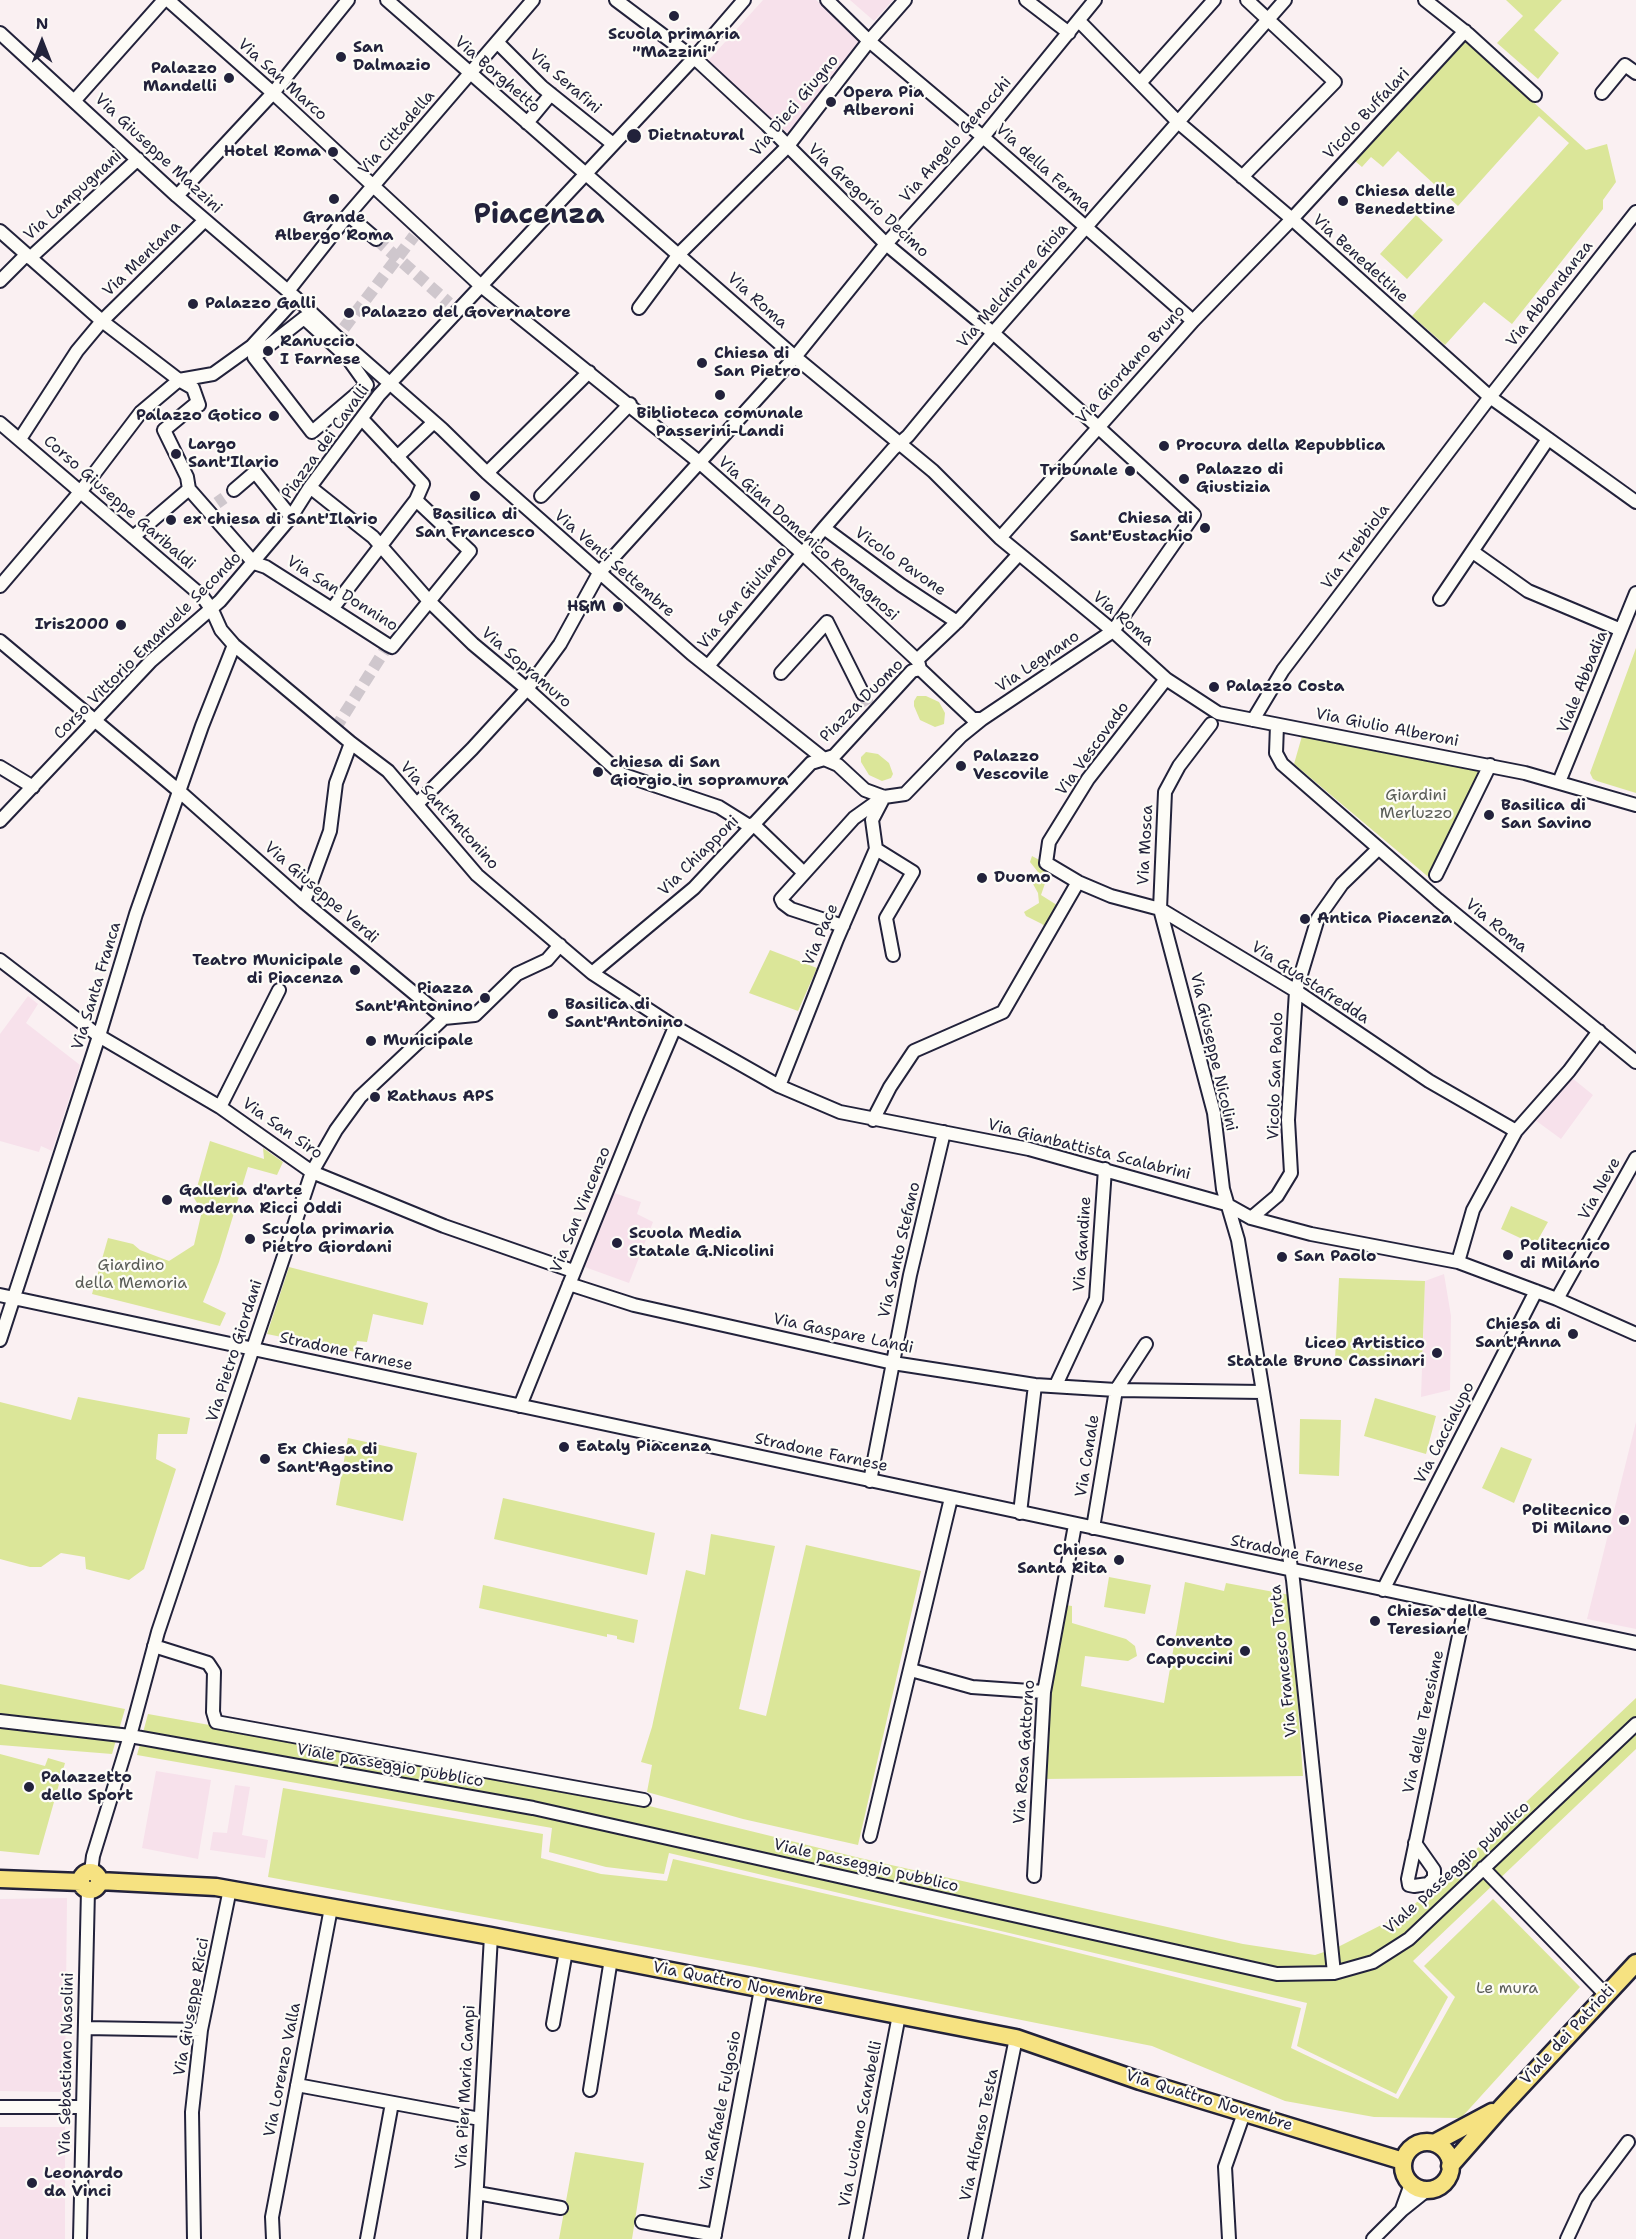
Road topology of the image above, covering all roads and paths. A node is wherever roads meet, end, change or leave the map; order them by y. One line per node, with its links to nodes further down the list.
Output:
1 (166, 0): 26 (street, Via San Marco); 30 (street)
2 (348, 0): 26 (street)
3 (387, 0): 23 (street, Via Borghetto)
4 (533, 0): 21 (street, Via Cittadella)
5 (616, 0): 22 (street, Via Gregorio Decimo)
6 (744, 0): 22 (street)
7 (827, 0): 20 (street, Via della Ferma)
8 (905, 0): 20 (street, Via Dieci Giugno)
9 (1026, 0): 19 (street)
10 (1095, 0): 16 (street, Via Angelo Genocchi)
11 (1214, 0): 25 (street)
12 (1247, 0): 15 (street)
13 (1285, 0): 15 (street, Via Melchiorre Gioia)
14 (1425, 0): 17 (street)
15 (1267, 20): 32 (street, Via Melchiorre Gioia); 38 (street)
16 (1079, 21): 19 (street, Via Angelo Genocchi); 25 (street, Via Benedettine)
17 (1465, 32): 29 (street); 43 (street, Vicolo Buffalari)
18 (0, 33): 30 (street, Via Giuseppe Mazzini)
19 (1069, 33): 33 (street, Via Angelo Genocchi)
20 (869, 41): 33 (street, Via della Ferma); 35 (street, Via Dieci Giugno)
21 (497, 42): 23 (street, Via Cittadella); 28 (street, Via Serafini)
22 (694, 58): 34 (street); 35 (street, Via Gregorio Decimo)
23 (470, 73): 31 (street, Via Borghetto); 39 (street, Via Cittadella)
24 (1636, 73): 27 (street)
25 (1140, 83): 32 (street, Via Benedettine)
26 (273, 93): 39 (street, Via San Marco); 40 (street)
27 (1602, 93)
28 (551, 94): 31 (street); 34 (street, Via Serafini)
29 (1535, 95)
30 (75, 100): 36 (street, Via Giuseppe Mazzini)
31 (527, 123): 37 (street, Via Borghetto)
32 (1179, 123): 38 (street, Via Benedettine); 45 (street, Via Melchiorre Gioia)
33 (983, 137): 45 (street, Via della Ferma); 49 (street, Via Angelo Genocchi)
34 (613, 144): 37 (street)
35 (787, 147): 49 (street, Via Gregorio Decimo); 50 (street, Via Dieci Giugno)
36 (138, 159): 40 (street, Via Giuseppe Mazzini); 51 (street, Via Lampugnani)
37 (585, 174): 50 (street, Via Roma); 53 (street)
38 (1242, 177): 43 (street, Via Benedettine)
39 (373, 186): 42 (street, Via Cittadella); 47 (street, Via San Marco)
40 (177, 196): 44 (street, Via Giuseppe Mazzini)
41 (1636, 212): 64 (street, Via Abbondanza)
42 (348, 215): 48 (street); 54 (street, Via Cittadella)
43 (1292, 219): 57 (street, Via Giordano Bruno); 64 (street, Via Benedettine)
44 (205, 220): 54 (street, Via Giuseppe Mazzini); 56 (street, Via Mentana)
45 (1085, 228): 57 (street, Via della Ferma); 58 (street, Via Melchiorre Gioia)
46 (0, 231): 51 (street)
47 (417, 233): 53 (street, Via Gian Domenico Romagnosi)
48 (376, 239)
49 (886, 244): 58 (street, Via Gregorio Decimo); 60 (street, Via Angelo Genocchi)
50 (679, 254): 55 (street, Via Dieci Giugno); 60 (street, Via Roma)
51 (28, 256): 52 (street, Via Lampugnani); 56 (street)
52 (0, 281)
53 (480, 285): 61 (street, Via Gian Domenico Romagnosi); 63 (street)
54 (292, 295): 62 (street); 63 (street, Piazza dei Cavalli)
55 (639, 308)
56 (102, 321): 62 (street); 70 (street, Via Mentana)
57 (1193, 321): 69 (street, Via Giordano Bruno)
58 (993, 333): 69 (street, Via Gregorio Decimo); 72 (street, Via Melchiorre Gioia)
59 (254, 357): 59 (street, Piazza dei Cavalli)
60 (795, 357): 72 (street, Via Roma); 74 (street, Via Angelo Genocchi)
61 (589, 372): 65 (street, Via Gian Domenico Romagnosi); 75 (street)
62 (178, 380): 77 (street); 78 (street)
63 (390, 384): 66 (street, Piazza dei Cavalli); 67 (street, Via Venti Settembre)
64 (1490, 397): 71 (street, Via Benedettine); 112 (street, Via Trebbiola)
65 (630, 404): 74 (street, Via Gian Domenico Romagnosi); 81 (street)
66 (362, 419): 73 (street); 76 (street, Piazza dei Cavalli)
67 (434, 422): 73 (street); 75 (street, Via Venti Settembre)
68 (0, 423): 70 (street, Corso Giuseppe Garibaldi)
69 (1098, 427): 86 (street, Via Giordano Bruno); 101 (street, Via Gregorio Decimo)
70 (20, 439): 78 (street, Corso Giuseppe Garibaldi)
71 (1548, 439): 82 (street, Via Benedettine); 88 (street)
72 (899, 444): 84 (street, Via San Giuliano); 86 (street, Via Roma)
73 (397, 457): 80 (street)
74 (699, 462): 89 (street, Via Gian Domenico Romagnosi); 92 (street, Via Angelo Genocchi)
75 (486, 473): 81 (street, Via Venti Settembre)
76 (310, 487): 83 (street, Piazza dei Cavalli); 87 (street, Via Sopramuro)
77 (189, 489): 79 (street); 85 (street)
78 (81, 491): 85 (street, Corso Giuseppe Garibaldi); 93 (street)
79 (223, 499): 83 (street, Piazza dei Cavalli); 91 (street)
80 (416, 500): 87 (street); 96 (street)
81 (534, 502): 92 (street, Via Venti Settembre)
82 (1636, 502)
83 (291, 517): 91 (street, Corso Vittorio Emanuele Secondo)
84 (824, 528): 89 (street, Via San Giuliano); 99 (street, Vicolo Pavone)
85 (133, 537): 98 (street, Corso Giuseppe Garibaldi)
86 (1000, 538): 90 (street, Via Roma)
87 (381, 546): 96 (street, Via Sopramuro); 97 (street)
88 (1473, 552): 95 (street); 100 (street)
89 (802, 553): 104 (street, Via San Giuliano); 105 (street, Via Gian Domenico Romagnosi)
90 (1019, 554): 99 (street); 101 (street, Via Roma)
91 (254, 563): 97 (street, Via San Donnino); 98 (street, Corso Vittorio Emanuele Secondo)
92 (599, 573): 104 (street, Via Venti Settembre); 108 (street, Via Angelo Genocchi)
93 (0, 586)
94 (1636, 594): 100 (street, Viale Abbadia)
95 (1440, 599)
96 (429, 601): 97 (street, Via San Donnino); 108 (street, Via Sopramuro)
97 (332, 609)
98 (212, 610): 103 (street, Via Sant'Antonino); 110 (street, Corso Vittorio Emanuele Secondo)
99 (957, 622): 105 (street)
100 (1621, 630): 119 (street, Viale Abbadia)
101 (1113, 632): 107 (street, Via Roma); 111 (street, Via Legnano)
102 (0, 641): 110 (street, Via Giuseppe Verdi)
103 (234, 645): 115 (street, Via Sant'Antonino); 121 (street, Via Santa Franca)
104 (711, 661): 116 (street, Via Venti Settembre)
105 (919, 664): 109 (street, Piazza Duomo); 111 (street, Piazza Duomo)
106 (781, 673): 109 (street)
107 (1166, 679): 112 (street, Via Roma); 127 (street, Via Vescovado)
108 (527, 689): 123 (street, Via Angelo Genocchi); 126 (street, Via Sopramuro)
109 (869, 703): 116 (street, Piazza Duomo)
110 (94, 719): 120 (street, Corso Vittorio Emanuele Secondo); 121 (street, Via Giuseppe Verdi)
111 (982, 719): 122 (street)
112 (1253, 720): 114 (street, Via Roma)
113 (1211, 724): 134 (street, Via Mosca)
114 (1277, 725): 117 (street, Via Giulio Alberoni); 129 (street, Via Roma)
115 (351, 743): 123 (street, Via Sant'Antonino); 133 (street)
116 (824, 759): 122 (street, Piazza Duomo); 126 (street, Via Chiapponi)
117 (1490, 765): 119 (street, Via Giulio Alberoni); 131 (street)
118 (0, 766): 120 (street)
119 (1559, 782): 124 (street, Via Giulio Alberoni)
120 (33, 787): 125 (street, Corso Vittorio Emanuele Secondo)
121 (179, 791): 133 (street, Via Giuseppe Verdi); 145 (street, Via Santa Franca)
122 (884, 797): 128 (street); 130 (street)
123 (417, 804): 136 (street, Via Sant'Antonino)
124 (1636, 805)
125 (0, 821)
126 (752, 825): 130 (street, Via Sopramuro); 139 (street, Via Chiapponi)
127 (1049, 842): 132 (street, Via Guastafredda)
128 (876, 849): 135 (street, Via Pace); 137 (street)
129 (1378, 849): 141 (street, Vicolo San Paolo); 144 (street, Via Roma)
130 (804, 873): 135 (street)
131 (1436, 875)
132 (1078, 882): 134 (street, Via Guastafredda); 149 (street)
133 (303, 902): 142 (street, Via Giuseppe Verdi)
134 (1161, 909): 141 (street, Via Guastafredda); 155 (street, Via Giuseppe Nicolini)
135 (843, 926): 147 (street, Via Pace)
136 (560, 945): 139 (street, Via Gianbattista Scalabrini); 142 (street)
137 (893, 955)
138 (0, 960): 145 (street, Via San Siro)
139 (592, 974): 143 (street, Via Gianbattista Scalabrini)
140 (279, 990): 148 (street)
141 (1296, 991): 150 (street, Via Guastafredda); 156 (street, Vicolo San Paolo)
142 (444, 1018): 154 (street, Via Pietro Giordani)
143 (675, 1027): 147 (street, Via Gianbattista Scalabrini); 159 (street, Via San Vincenzo)
144 (1599, 1031): 146 (street, Via Roma); 150 (street)
145 (99, 1036): 148 (street, Via San Siro); 163 (street, Via Santa Franca)
146 (1636, 1062)
147 (778, 1086): 149 (street, Via Gianbattista Scalabrini)
148 (220, 1107): 154 (street, Via San Siro)
149 (873, 1120): 151 (street, Via Gianbattista Scalabrini)
150 (1516, 1131): 158 (street)
151 (944, 1132): 153 (street, Via Gianbattista Scalabrini); 169 (street, Via Santo Stefano)
152 (1636, 1158): 164 (street, Via Neve)
153 (1106, 1169): 155 (street, Via Gianbattista Scalabrini); 171 (street, Via Gandine)
154 (312, 1172): 159 (street, Via San Siro); 168 (street, Via Pietro Giordani)
155 (1226, 1204): 156 (street, Via Gianbattista Scalabrini); 157 (street, Via Giuseppe Nicolini)
156 (1251, 1218): 158 (street, Via Gianbattista Scalabrini)
157 (1238, 1240): 173 (street, Via Francesco Torta)
158 (1458, 1262): 161 (street, Via Gianbattista Scalabrini)
159 (573, 1271): 160 (street, Via San Vincenzo)
160 (569, 1284): 169 (street, Via Gaspare Landi); 174 (street, Via San Vincenzo)
161 (1536, 1291): 164 (street, Via Gianbattista Scalabrini); 181 (street, Via Caccialupo)
162 (0, 1295): 163 (street, Stradone Farnese)
163 (14, 1298): 166 (street, Via Santa Franca); 168 (street, Stradone Farnese)
164 (1557, 1299): 165 (street, Via Gianbattista Scalabrini)
165 (1636, 1334)
166 (0, 1340)
167 (1146, 1344): 172 (street)
168 (253, 1349): 174 (street, Stradone Farnese); 184 (street, Via Pietro Giordani)
169 (893, 1363): 170 (street, Via Gaspare Landi); 175 (street, Via Santo Stefano)
170 (1035, 1384): 171 (street, Via Gaspare Landi); 177 (street)
171 (1056, 1385): 172 (street, Via Gaspare Landi)
172 (1116, 1390): 173 (street, Via Gaspare Landi); 179 (street, Via Canale)
173 (1263, 1392): 180 (street, Via Francesco Torta)
174 (520, 1406): 175 (street, Stradone Farnese)
175 (870, 1481): 176 (street, Stradone Farnese)
176 (951, 1498): 177 (street, Stradone Farnese); 185 (street)
177 (1020, 1513): 178 (street, Stradone Farnese)
178 (1075, 1524): 179 (street, Stradone Farnese); 186 (street, Via Rosa Gattorno)
179 (1093, 1528): 180 (street, Stradone Farnese)
180 (1291, 1570): 181 (street, Stradone Farnese); 203 (street, Via Francesco Torta)
181 (1383, 1590): 182 (street, Stradone Farnese)
182 (1465, 1607): 183 (street, Stradone Farnese); 192 (street, Via delle Teresiane)
183 (1636, 1643)
184 (154, 1646): 189 (street, Via Pietro Giordani); 190 (street)
185 (911, 1670): 186 (street); 191 (street)
186 (1044, 1692): 194 (street, Via Rosa Gattorno)
187 (0, 1721): 189 (street, Viale passeggio pubblico)
188 (1633, 1727): 193 (street, Viale passeggio pubblico)
189 (130, 1736): 196 (street, Via Sebastiano Nasolini); 203 (street, Viale passeggio pubblico)
190 (644, 1800)
191 (870, 1836)
192 (1415, 1843)
193 (1483, 1868): 203 (street, Viale passeggio pubblico); 205 (street)
194 (1034, 1876)
195 (0, 1879): 196 (main road, Via Quattro Novembre)
196 (89, 1881): 197 (main road, Via Quattro Novembre); 208 (street, Via Sebastiano Nasolini)
197 (230, 1889): 198 (main road, Via Quattro Novembre); 209 (street, Via Giuseppe Ricci)
198 (331, 1908): 199 (main road, Via Quattro Novembre); 211 (street, Via Lorenzo Valla)
199 (491, 1936): 200 (main road, Via Quattro Novembre); 218 (street, Via Pier Maria Campi)
200 (566, 1951): 201 (main road, Via Quattro Novembre); 207 (street)
201 (611, 1959): 204 (main road, Via Quattro Novembre); 212 (street)
202 (1636, 1963): 205 (main road, Viale dei Patrioti)
203 (1334, 1973)
204 (761, 1989): 206 (main road, Via Quattro Novembre); 227 (street, Via Raffaele Fulgosio)
205 (1606, 1995): 216 (main road, Viale dei Patrioti)
206 (899, 2016): 210 (main road, Via Quattro Novembre); 233 (street, Via Luciano Scarabelli)
207 (553, 2024)
208 (85, 2028): 209 (street); 215 (street, Via Sebastiano Nasolini)
209 (201, 2030): 229 (street, Via Giuseppe Ricci)
210 (1016, 2038): 217 (main road, Via Quattro Novembre); 234 (street, Via Alfonso Testa)
211 (297, 2085): 213 (street); 230 (street, Via Lorenzo Valla)
212 (590, 2090)
213 (392, 2103): 218 (street); 231 (street)
214 (0, 2107): 215 (street)
215 (83, 2107): 228 (street, Via Sebastiano Nasolini)
216 (1501, 2108): 220 (main road, Viale dei Patrioti); 222 (main road, Viale dei Patrioti)
217 (1244, 2113): 221 (main road, Via Quattro Novembre); 235 (street)
218 (480, 2119): 224 (street, Via Pier Maria Campi)
219 (1628, 2142): 237 (street)
220 (1434, 2143): 221 (main road, Viale dei Patrioti); 222 (main road)
221 (1408, 2154): 223 (main road)
222 (1450, 2166): 223 (main road, Viale dei Patrioti)
223 (1419, 2187): 236 (street)
224 (477, 2193): 225 (street); 232 (street, Via Pier Maria Campi)
225 (561, 2208)
226 (642, 2222): 227 (street)
227 (715, 2237)
228 (80, 2239)
229 (194, 2239)
230 (273, 2239)
231 (367, 2239)
232 (474, 2239)
233 (856, 2239)
234 (975, 2239)
235 (1229, 2239)
236 (1373, 2239)
237 (1567, 2239)

